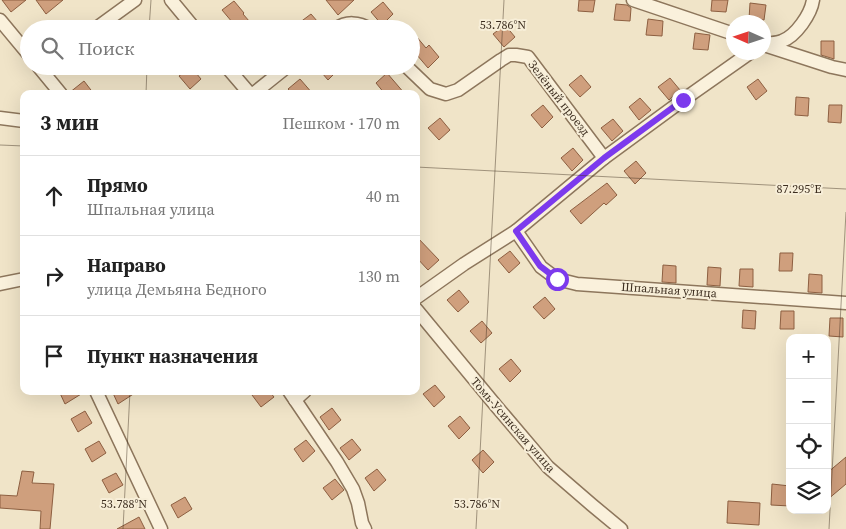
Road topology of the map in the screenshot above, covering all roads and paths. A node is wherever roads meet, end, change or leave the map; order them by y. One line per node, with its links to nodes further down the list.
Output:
1 (135, 0): 6 (street)
2 (171, 0): 7 (street)
3 (634, 0): 8 (street)
4 (813, 0): 10 (street)
5 (0, 20): 9 (street)
6 (107, 20)
7 (188, 20)
8 (726, 31)
9 (20, 44)
10 (771, 44)
11 (771, 47): 13 (street)
12 (740, 60): 23 (street)
13 (846, 70)
14 (46, 75): 18 (street)
15 (234, 75): 19 (street)
16 (276, 75): 20 (street)
17 (415, 75): 23 (street, Зелёный проезд)
18 (58, 90)
19 (247, 90)
20 (256, 90)
21 (0, 118): 22 (street)
22 (20, 120)
23 (604, 158): 24 (street)
24 (516, 231): 27 (street); 28 (street, Шпальная улица)
25 (20, 280): 26 (street)
26 (0, 284)
27 (420, 295)
28 (846, 303)
29 (420, 314): 34 (street, Томь-Усинская улица)
30 (98, 395): 32 (street)
31 (297, 395): 33 (street)
32 (161, 529)
33 (365, 529)
34 (621, 529)

